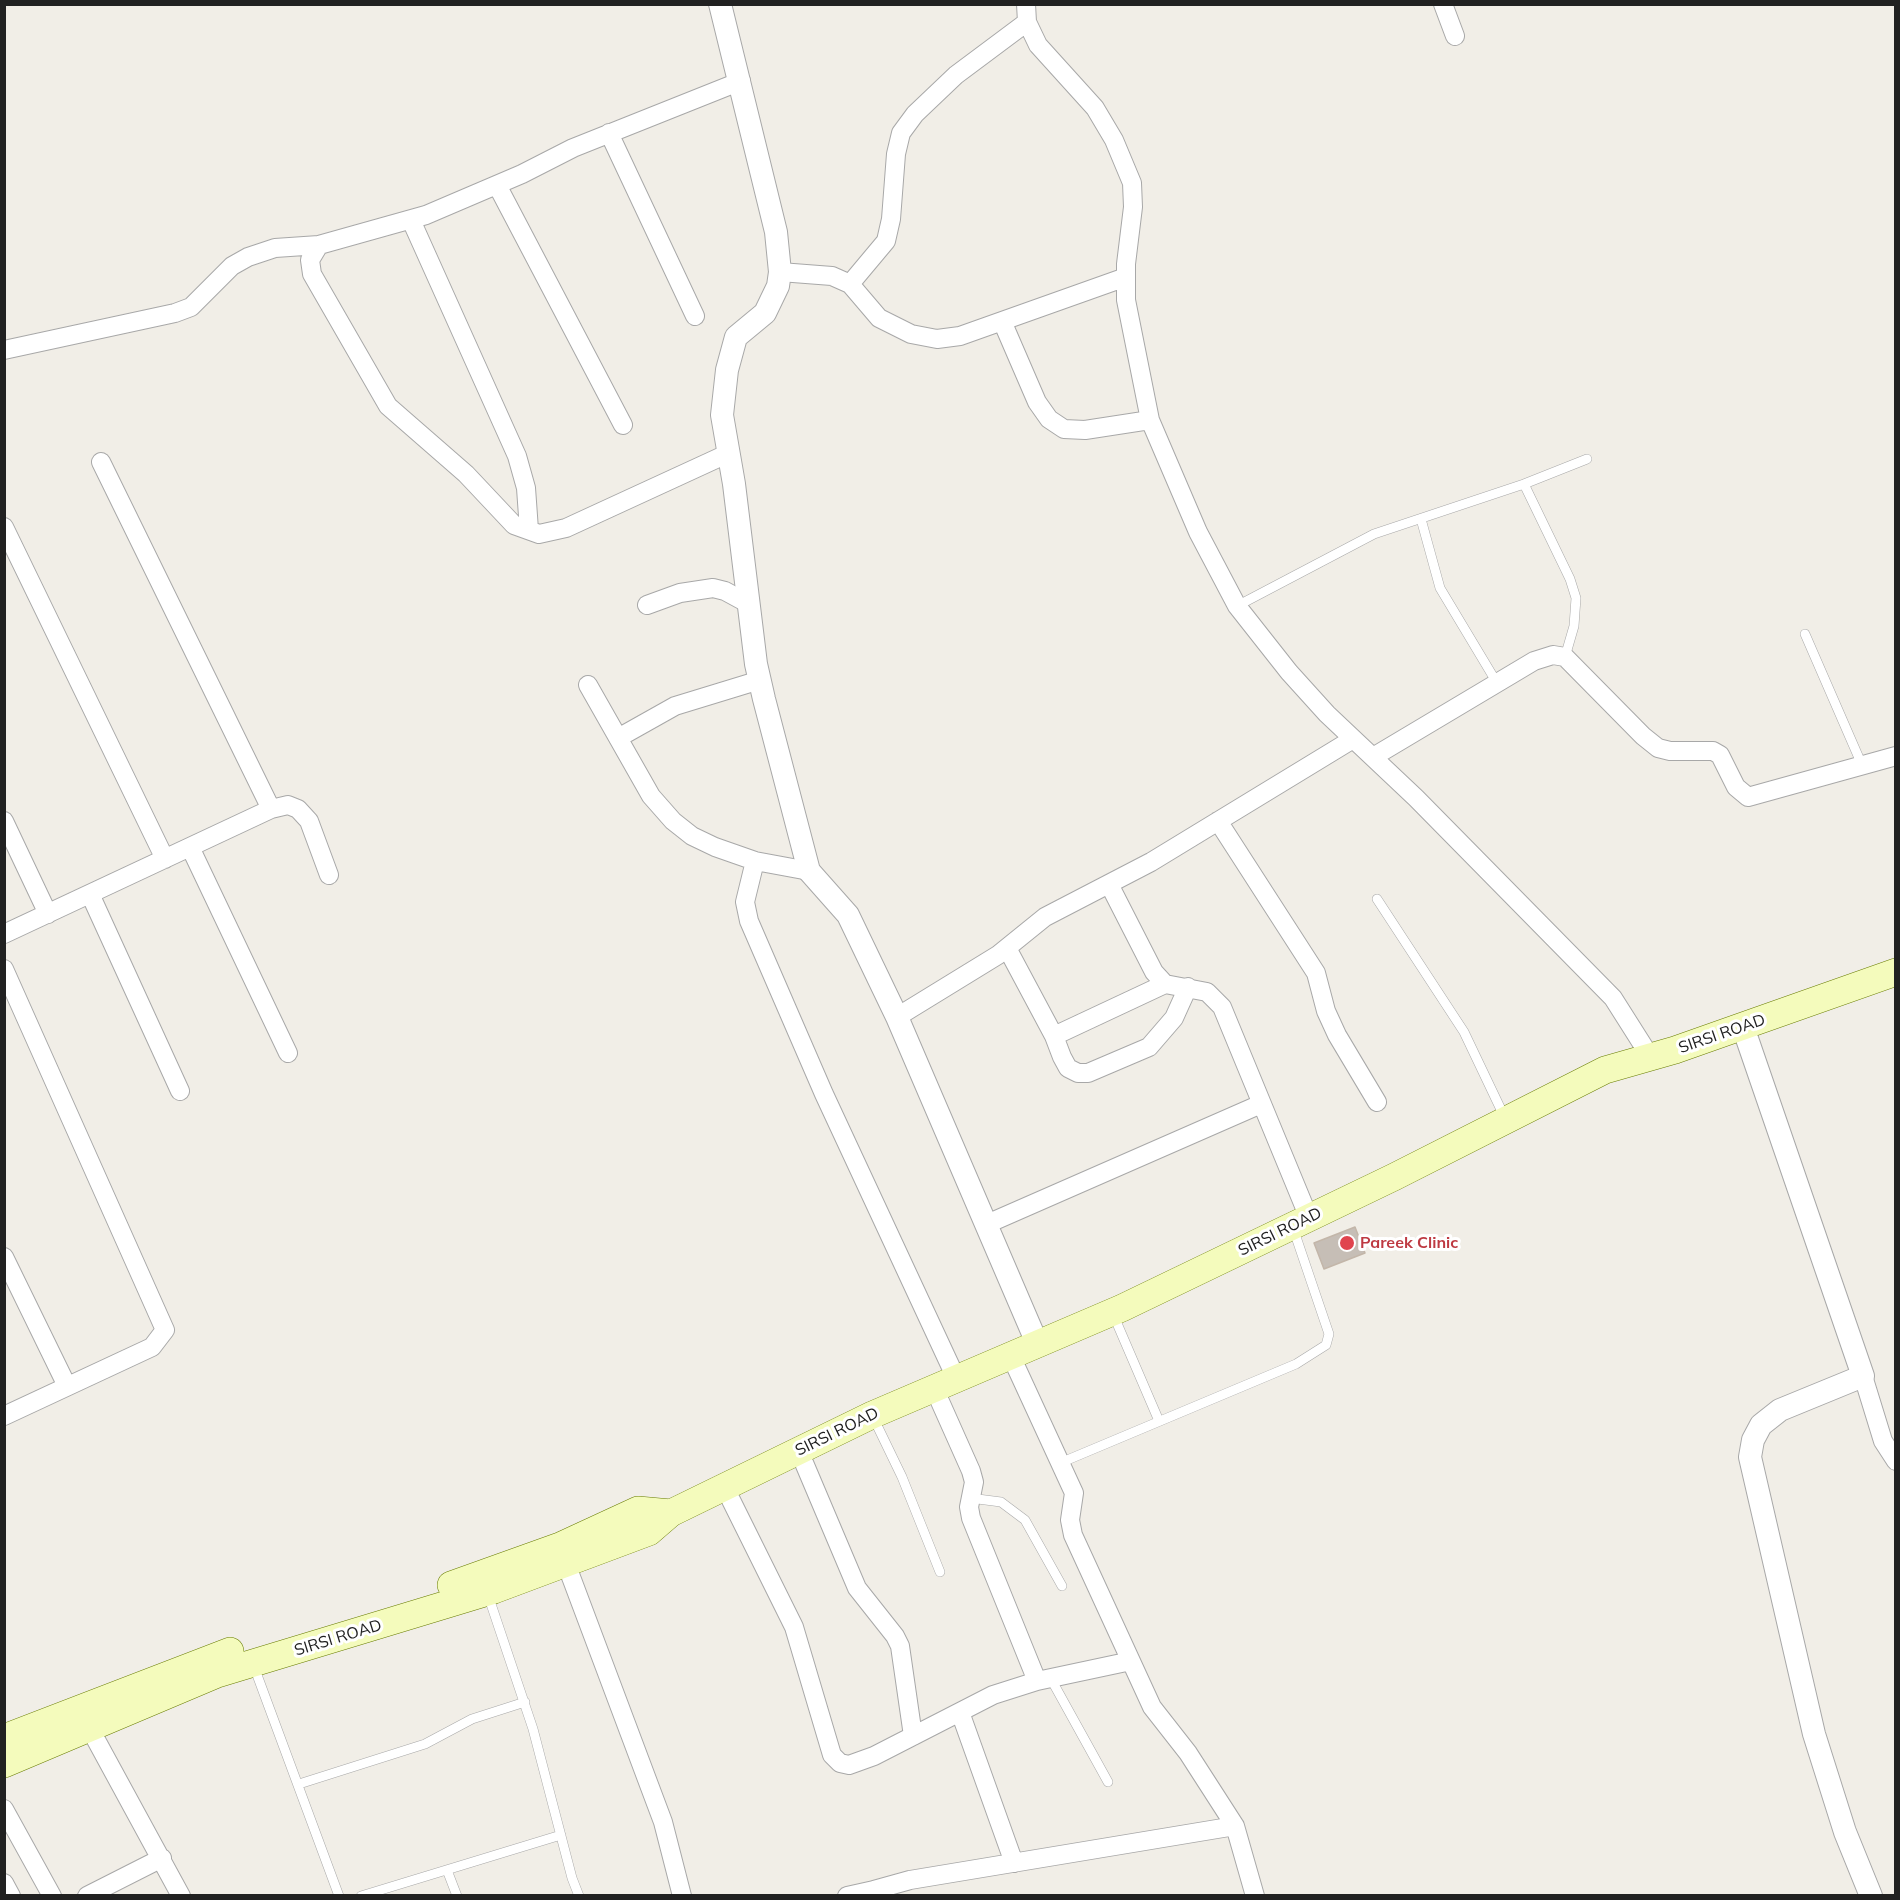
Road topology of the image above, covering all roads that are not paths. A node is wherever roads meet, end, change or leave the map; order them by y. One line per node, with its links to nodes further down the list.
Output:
1 (720, 4): 5 (street)
2 (1443, 4): 4 (street)
3 (1027, 13): 11 (street); 12 (street)
4 (1455, 36)
5 (741, 81): 6 (street); 10 (street)
6 (609, 133): 7 (street); 13 (street)
7 (497, 184): 8 (street); 17 (street)
8 (411, 220): 9 (street); 24 (street)
9 (320, 245): 15 (street); 24 (street)
10 (780, 273): 12 (street); 18 (street)
11 (1126, 277): 14 (street); 16 (street)
12 (850, 284): 14 (street)
13 (695, 316)
14 (1002, 321): 16 (street)
15 (4, 350)
16 (1149, 420): 27 (street)
17 (623, 424)
18 (729, 453): 24 (street); 25 (street)
19 (1587, 459): 21 (lane)
20 (101, 462): 38 (street)
21 (1524, 484): 22 (lane); 29 (lane)
22 (1421, 519): 27 (lane); 31 (lane)
23 (4, 527): 42 (street)
24 (529, 530)
25 (749, 604): 26 (street); 30 (street)
26 (647, 605)
27 (1237, 606): 34 (street)
28 (1805, 634): 37 (lane)
29 (1565, 657): 31 (street); 37 (street)
30 (760, 680): 33 (street); 44 (street)
31 (1497, 683): 36 (street)
32 (588, 685): 33 (street)
33 (618, 738): 43 (street)
34 (1353, 738): 36 (street); 40 (street)
35 (1896, 756): 37 (street)
36 (1373, 757): 60 (street)
37 (1862, 765)
38 (271, 808): 41 (street); 45 (street)
39 (4, 821): 49 (street)
40 (1218, 821): 46 (street); 62 (street)
41 (190, 847): 42 (street); 59 (street)
42 (165, 859): 47 (street)
43 (755, 861): 44 (street); 72 (street)
44 (809, 870): 56 (street)
45 (329, 875)
46 (1109, 884): 51 (street); 54 (street)
47 (90, 894): 49 (street); 61 (street)
48 (1377, 899): 64 (lane)
49 (48, 914): 50 (street)
50 (4, 934)
51 (1007, 948): 56 (street); 58 (street)
52 (4, 969): 73 (street)
53 (1896, 972): 57 (main road, SIRSI ROAD)
54 (1165, 984): 55 (street); 58 (street)
55 (1188, 987): 58 (street); 63 (street)
56 (897, 1017): 66 (street)
57 (1743, 1027): 60 (main road, SIRSI ROAD); 71 (street)
58 (1054, 1036)
59 (288, 1053)
60 (1651, 1058): 64 (main road, SIRSI ROAD)
61 (180, 1092)
62 (1377, 1102)
63 (1261, 1104): 65 (street); 66 (street)
64 (1506, 1120): 65 (main road, SIRSI ROAD)
65 (1301, 1222): 68 (main road, SIRSI ROAD); 76 (lane)
66 (987, 1224): 69 (street)
67 (4, 1257): 73 (street)
68 (1112, 1312): 69 (main road, SIRSI ROAD); 76 (lane)
69 (1037, 1343): 70 (main road, SIRSI ROAD)
70 (1010, 1354): 72 (main road, SIRSI ROAD); 79 (street)
71 (1863, 1376): 78 (street); 116 (street)
72 (945, 1383): 74 (main road, SIRSI ROAD); 81 (street)
73 (67, 1386): 75 (street)
74 (872, 1415): 77 (main road, SIRSI ROAD); 83 (lane)
75 (4, 1416)
76 (1160, 1421): 79 (lane)
77 (799, 1451): 80 (main road, SIRSI ROAD); 92 (street)
78 (1896, 1461)
79 (1060, 1463): 86 (street)
80 (725, 1488): 82 (main road, SIRSI ROAD); 92 (street)
81 (970, 1498): 84 (lane); 88 (street)
82 (563, 1554): 85 (main road, SIRSI ROAD); 93 (main road, SIRSI ROAD); 113 (street)
83 (940, 1572)
84 (1062, 1586)
85 (487, 1592): 87 (main road, SIRSI ROAD); 89 (lane)
86 (1131, 1661): 88 (street); 98 (street)
87 (253, 1664): 91 (main road, SIRSI ROAD); 96 (lane)
88 (1044, 1680): 90 (street); 95 (lane)
89 (525, 1702): 96 (lane); 99 (lane)
90 (960, 1712): 92 (street); 101 (street)
91 (89, 1727): 94 (main road, SIRSI ROAD); 100 (street)
92 (913, 1736)
93 (4, 1738)
94 (4, 1764)
95 (1108, 1782)
96 (299, 1784): 109 (lane)
97 (4, 1809): 106 (street)
98 (1234, 1827): 101 (street); 115 (street)
99 (561, 1835): 102 (lane); 112 (lane)
100 (162, 1858): 107 (street); 108 (street)
101 (1014, 1863): 104 (street)
102 (447, 1870): 110 (lane); 111 (lane)
103 (4, 1883): 105 (street)
104 (874, 1893): 114 (street)
105 (11, 1896)
106 (52, 1896)
107 (87, 1896)
108 (182, 1896)
109 (339, 1896)
110 (361, 1896)
111 (457, 1896)
112 (579, 1896)
113 (682, 1896)
114 (847, 1896)
115 (1255, 1896)
116 (1871, 1896)

